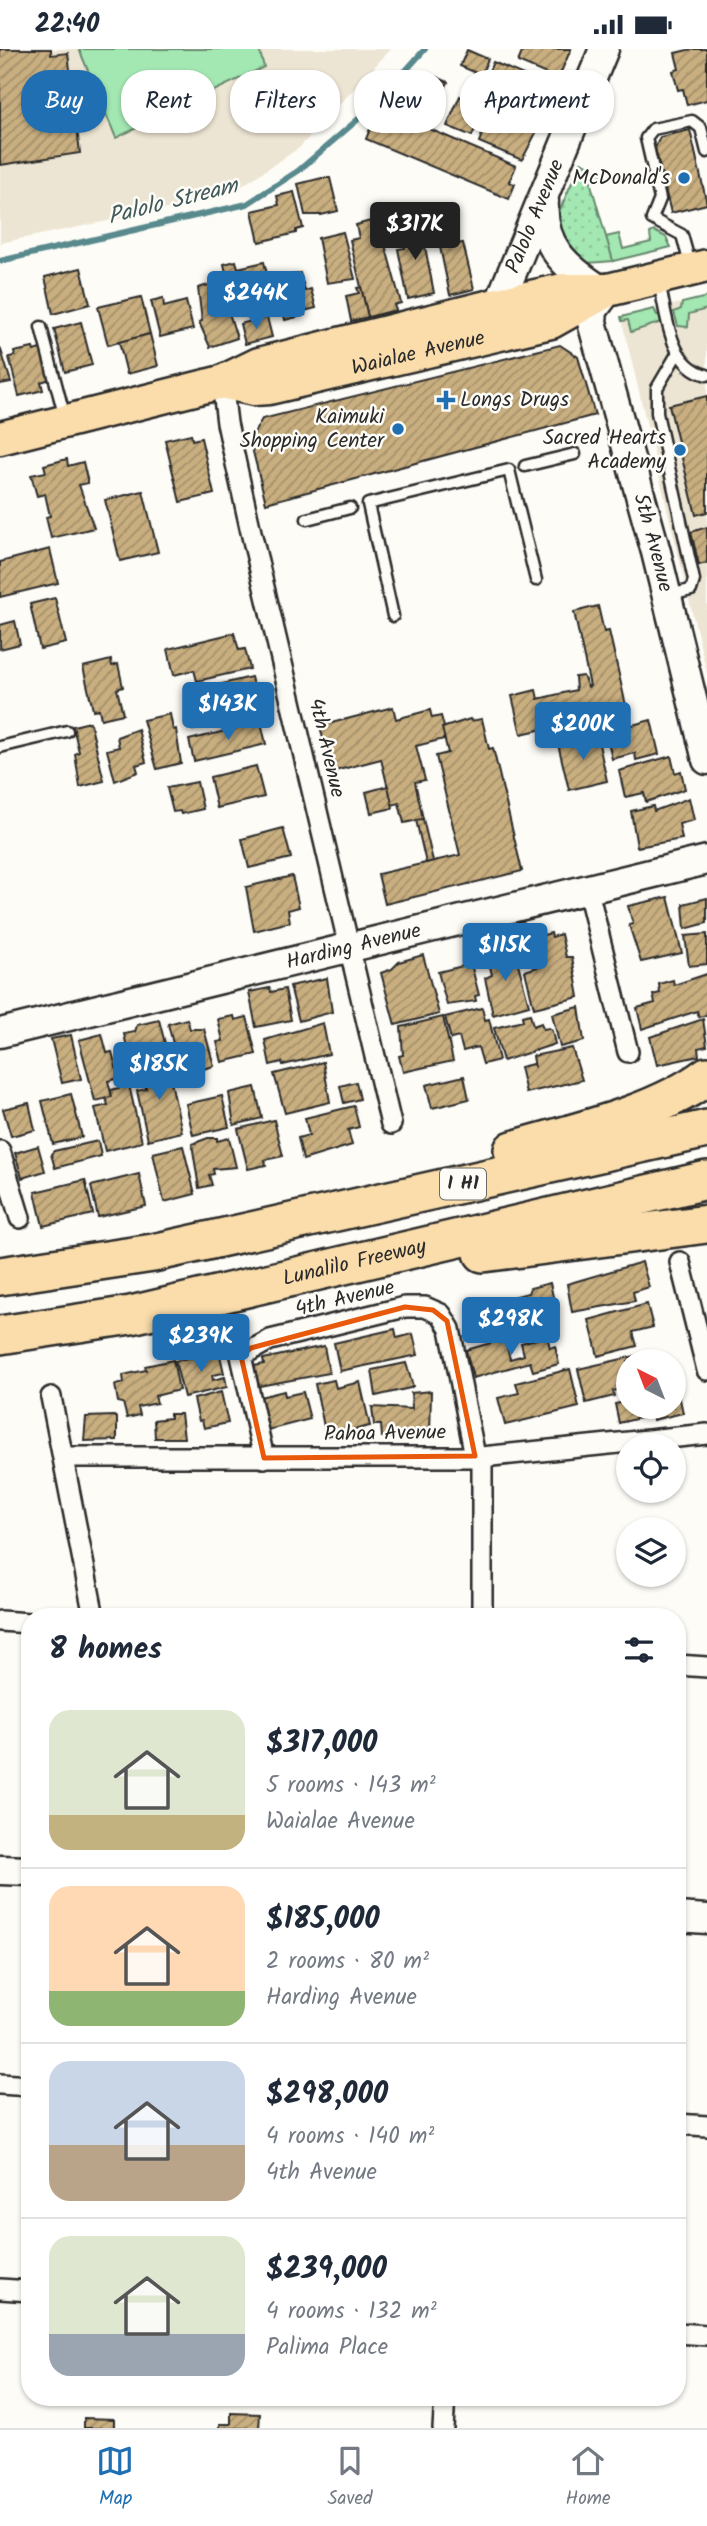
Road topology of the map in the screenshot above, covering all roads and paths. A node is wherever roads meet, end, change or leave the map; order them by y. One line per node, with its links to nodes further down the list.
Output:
1 (604, 49): 3 (street, Palolo Avenue)
2 (707, 152): 4 (lane)
3 (545, 187): 6 (street); 7 (street, Palolo Avenue)
4 (699, 268): 5 (main road, Waialae Avenue)
5 (658, 278): 6 (main road, Waialae Avenue); 9 (lane)
6 (603, 289): 7 (main road, Waialae Avenue); 11 (main road, Waialae Avenue); 20 (street, 5th Avenue)
7 (499, 304): 11 (street); 12 (main road, Waialae Avenue)
8 (41, 327): 13 (lane)
9 (677, 354): 10 (lane); 20 (lane)
10 (707, 375)
11 (316, 377): 12 (main road, Waialae Avenue)
12 (222, 382): 13 (main road, Waialae Avenue); 28 (street, 4th Avenue)
13 (64, 422): 14 (main road, Waialae Avenue)
14 (0, 438)
15 (575, 454): 16 (lane)
16 (525, 466)
17 (350, 508): 18 (lane)
18 (307, 519)
19 (536, 580): 21 (lane)
20 (666, 596): 22 (street, 5th Avenue)
21 (393, 616)
22 (703, 726): 25 (street, 5th Avenue)
23 (67, 731): 24 (lane)
24 (0, 747)
25 (707, 760)
26 (707, 860): 27 (street, Harding Avenue)
27 (588, 891): 28 (street, Harding Avenue); 30 (street)
28 (349, 950): 29 (street, Harding Avenue); 32 (street, 4th Avenue)
29 (0, 1033)
30 (628, 1052)
31 (707, 1076): 38 (highway)
32 (391, 1124)
33 (707, 1129): 38 (highway, I H1)
34 (0, 1151): 36 (street)
35 (707, 1181): 40 (highway, Lunalilo Freeway)
36 (20, 1218)
37 (707, 1224): 40 (highway)
38 (219, 1239): 41 (highway, I H1)
39 (680, 1262): 43 (street)
40 (311, 1274): 42 (highway, Lunalilo Freeway)
41 (0, 1276)
42 (0, 1335)
43 (707, 1370)
44 (51, 1397): 47 (street)
45 (707, 1434): 46 (street, Pahoa Avenue)
46 (479, 1456): 48 (street, Pahoa Avenue); 48 (street, 4th Avenue); 50 (street, 4th Avenue)
47 (63, 1457): 48 (street, Pahoa Avenue); 49 (street)
48 (264, 1458)
49 (92, 1608)
50 (482, 1608)
51 (0, 1621): 52 (street)
52 (21, 1622)
53 (686, 1666): 54 (street)
54 (707, 1667)
55 (0, 1870): 56 (street)
56 (21, 1871)
57 (686, 1918): 58 (street)
58 (707, 1919)
59 (0, 2084): 60 (street)
60 (21, 2085)
61 (686, 2125): 62 (street)
62 (707, 2126)
63 (0, 2289): 64 (street)
64 (21, 2290)
65 (686, 2334): 66 (street)
66 (707, 2335)
67 (444, 2406): 68 (street)
68 (443, 2428)

